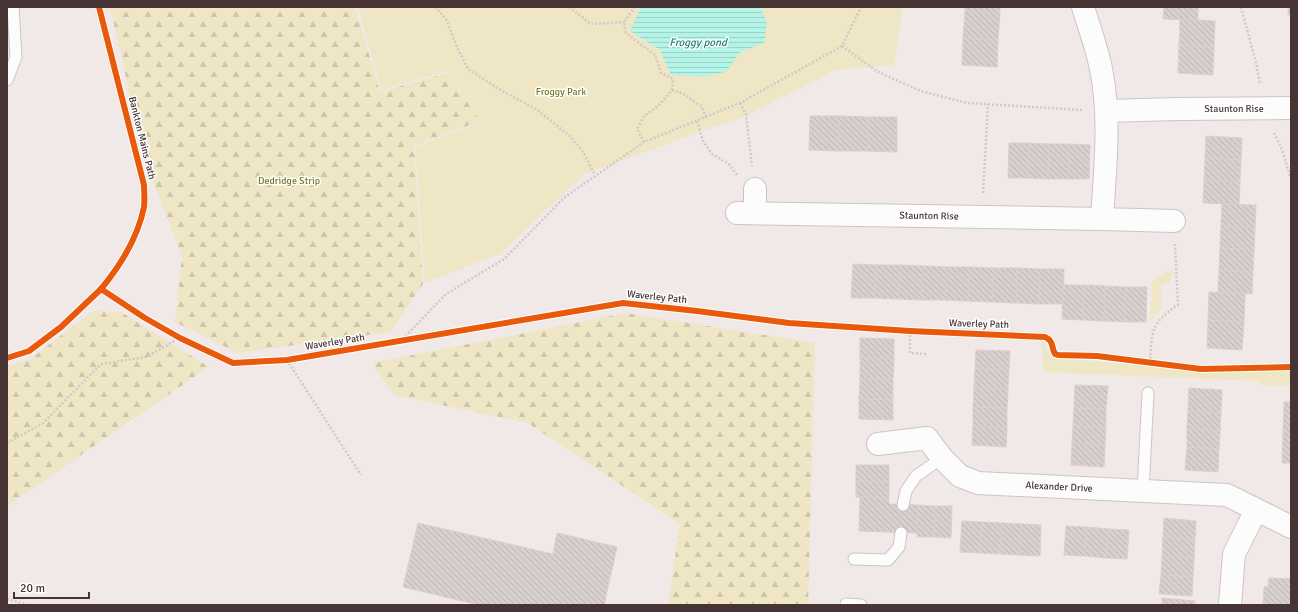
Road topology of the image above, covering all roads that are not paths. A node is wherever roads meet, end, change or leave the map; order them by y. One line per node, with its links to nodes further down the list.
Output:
1 (13, 7): 3 (lane)
2 (1083, 7): 5 (street)
3 (7, 80)
4 (1291, 108): 5 (street, Staunton Rise)
5 (1106, 111): 7 (street)
6 (755, 189): 7 (street, Staunton Rise)
7 (1102, 219): 8 (street, Staunton Rise)
8 (1174, 221)
9 (1148, 393): 12 (lane)
10 (878, 444): 11 (street, Alexander Drive)
11 (942, 458): 12 (street, Alexander Drive); 13 (lane)
12 (1143, 492): 14 (street, Alexander Drive)
13 (903, 505)
14 (1256, 510): 15 (street, Alexander Drive); 20 (street)
15 (1291, 527)
16 (902, 533): 17 (lane)
17 (854, 559)
18 (846, 604): 19 (lane)
19 (861, 605)
20 (1230, 605)

